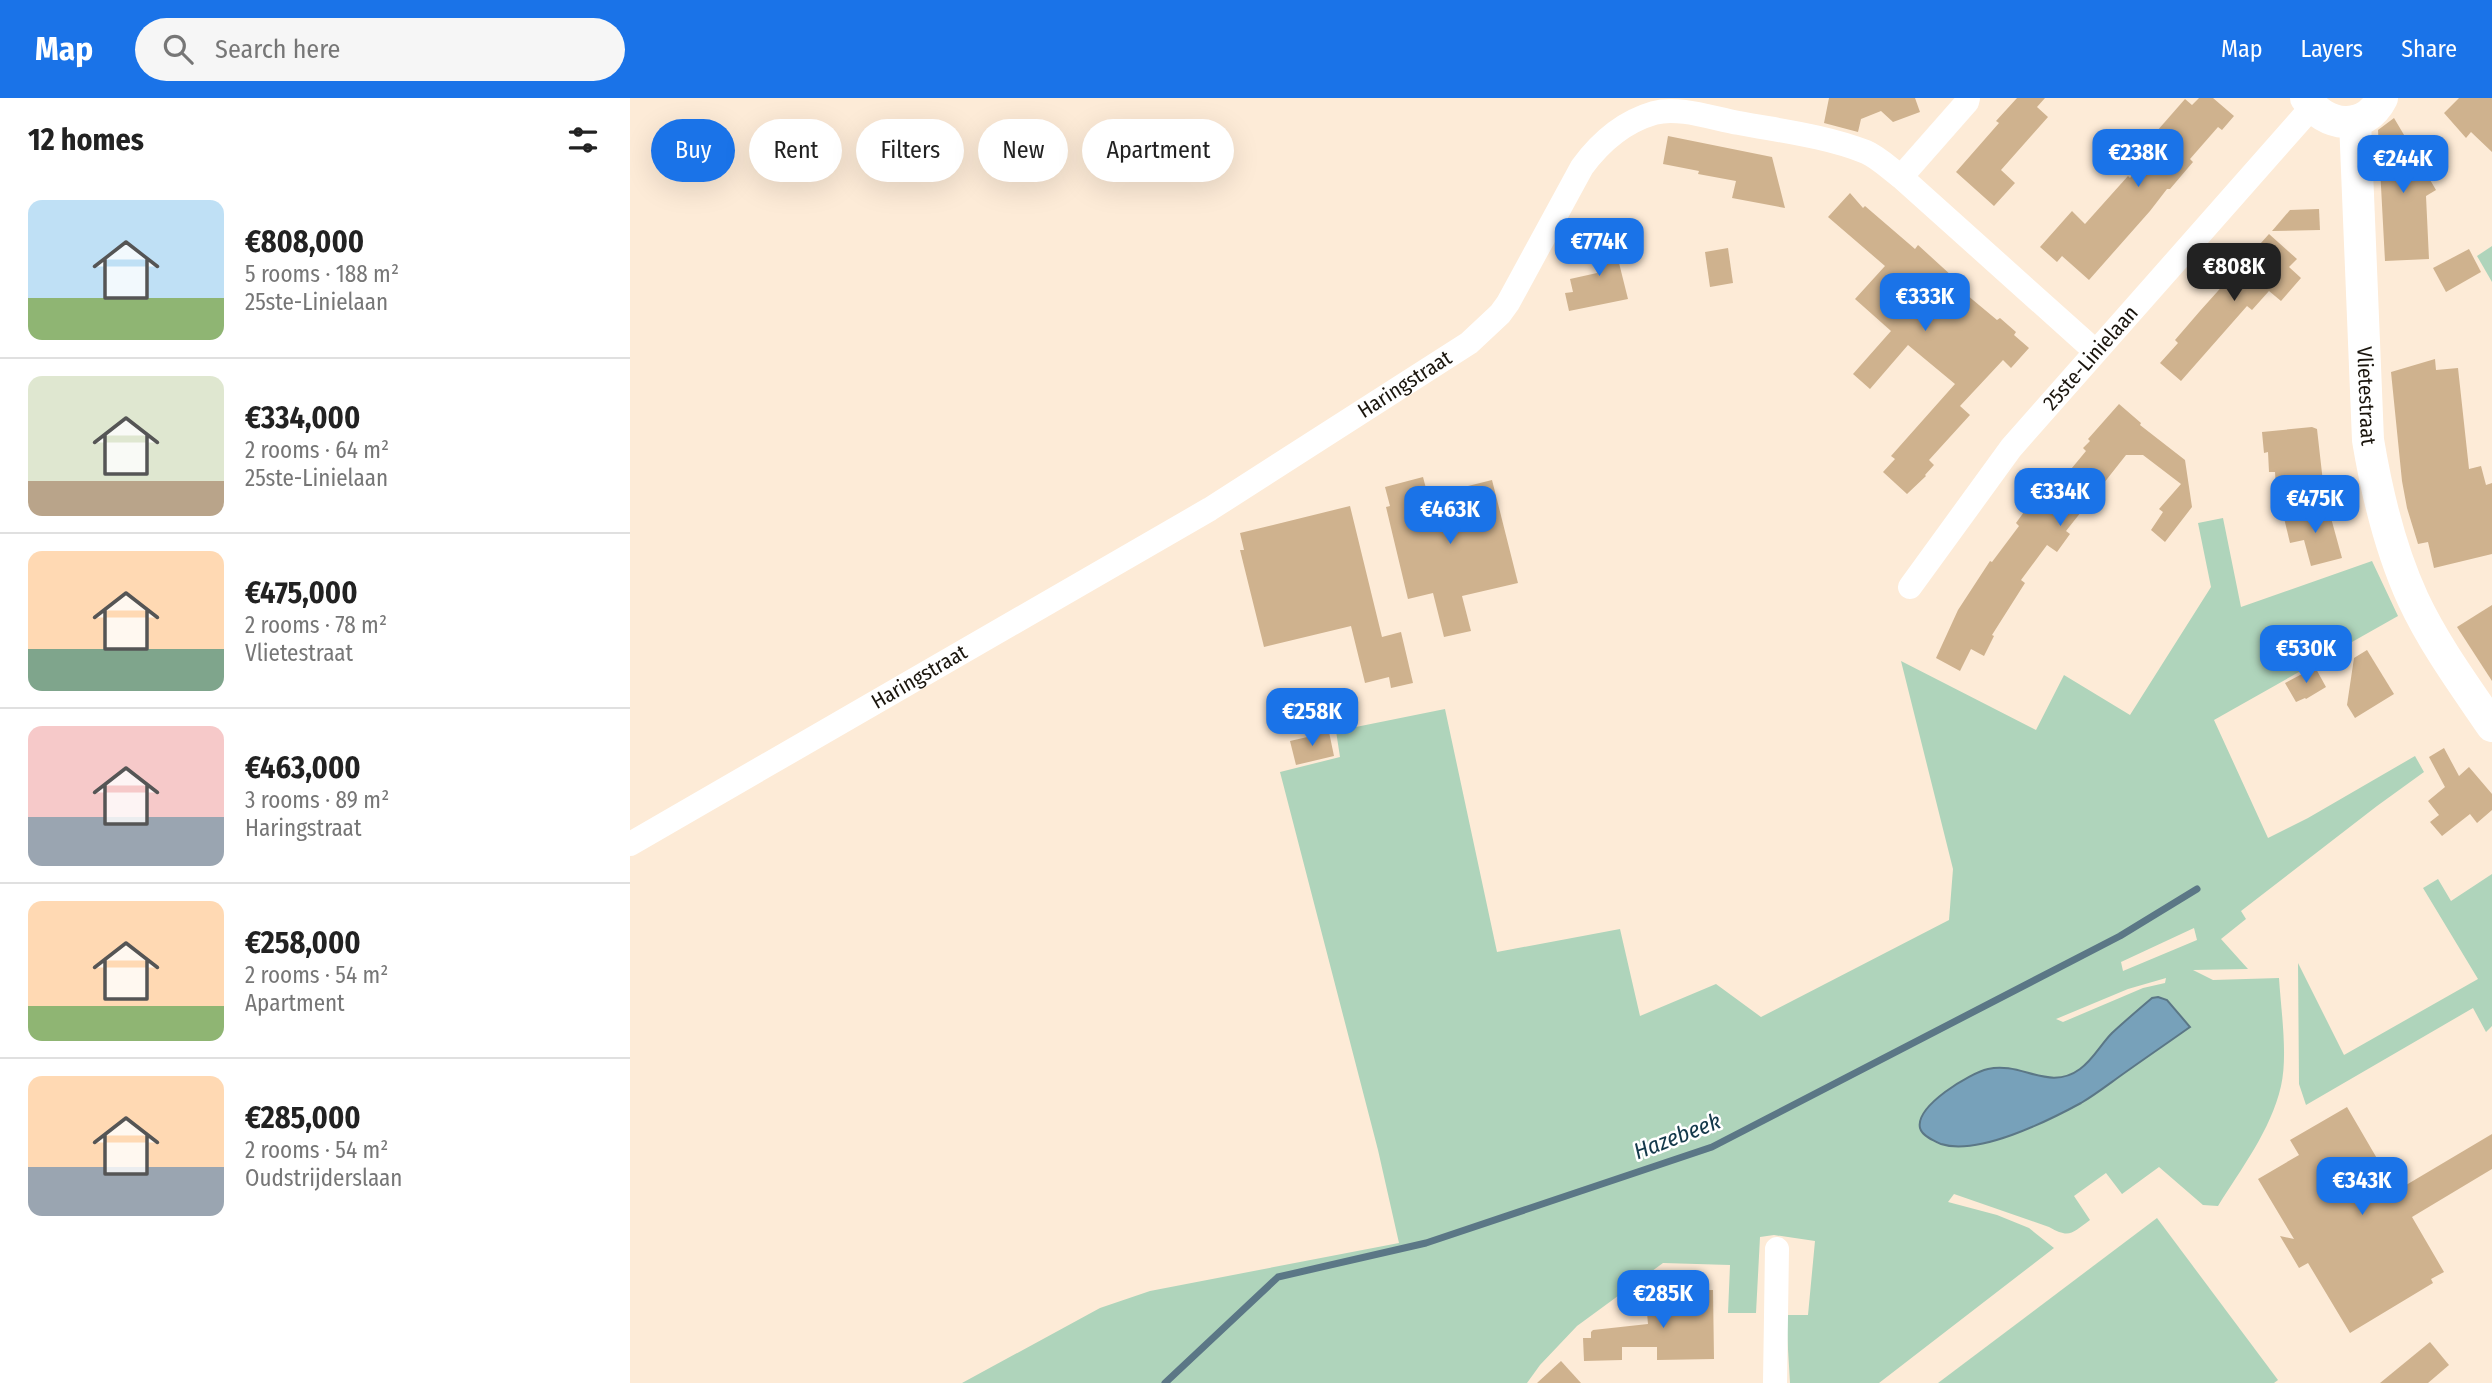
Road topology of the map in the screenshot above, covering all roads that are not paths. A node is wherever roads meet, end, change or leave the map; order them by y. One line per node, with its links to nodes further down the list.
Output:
1 (1968, 98): 6 (street)
2 (2382, 98): 5 (street)
3 (2309, 103): 5 (street); 7 (street, 25ste-Linielaan)
4 (1676, 105): 6 (street, Haringstraat); 10 (street, Haringstraat)
5 (2355, 121): 9 (street, Vlietestraat)
6 (1901, 177): 7 (street, Haringstraat)
7 (2095, 352): 8 (street, 25ste-Linielaan)
8 (1910, 587)
9 (2492, 726)
10 (630, 844)
11 (1777, 1248): 12 (street)
12 (1775, 1383)

